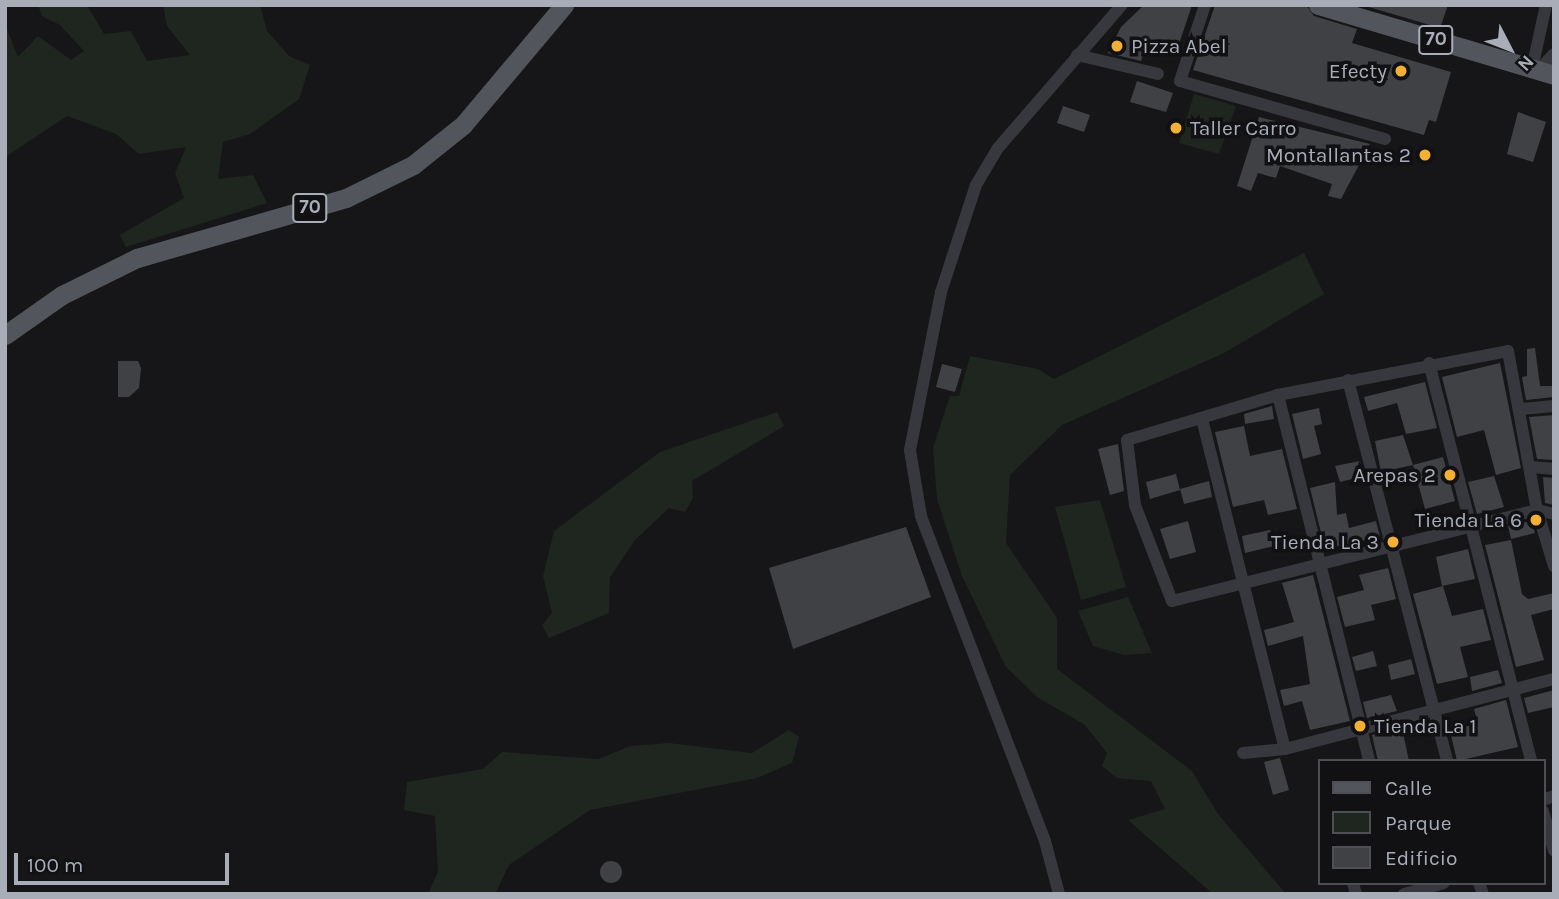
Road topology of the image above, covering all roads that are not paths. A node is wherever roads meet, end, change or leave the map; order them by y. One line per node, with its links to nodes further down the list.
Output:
1 (564, 5): 11 (main road, 70)
2 (1122, 5): 7 (street)
3 (1205, 5): 10 (street)
4 (1318, 5): 8 (main road, 70)
5 (1546, 5): 8 (street)
6 (1554, 54): 8 (street)
7 (1077, 55): 9 (street); 39 (street)
8 (1541, 72)
9 (1158, 74)
10 (1385, 139)
11 (5, 335)
12 (1429, 363): 13 (street); 16 (street); 22 (street)
13 (1348, 380): 14 (street); 23 (street)
14 (1278, 395): 17 (street); 24 (street)
15 (1554, 405): 16 (street)
16 (1520, 410): 18 (street)
17 (1202, 419): 26 (street); 26 (street)
18 (1532, 467): 19 (street); 20 (street)
19 (1554, 468)
20 (1537, 510): 21 (street); 22 (street); 25 (street)
21 (1554, 514)
22 (1467, 527): 23 (street); 28 (street)
23 (1394, 544): 24 (street); 29 (street)
24 (1316, 562): 26 (street); 30 (street)
25 (1554, 566)
26 (1241, 580): 31 (street)
27 (1554, 680): 28 (street)
28 (1515, 692): 29 (street); 35 (street)
29 (1434, 710): 30 (street); 34 (street)
30 (1362, 727): 31 (street); 33 (street)
31 (1286, 749): 32 (street)
32 (1243, 754)
33 (1369, 759)
34 (1446, 759)
35 (1531, 759)
36 (1545, 818): 37 (street)
37 (1554, 851)
38 (1437, 885): 40 (street)
39 (1059, 894)
40 (1404, 894)

